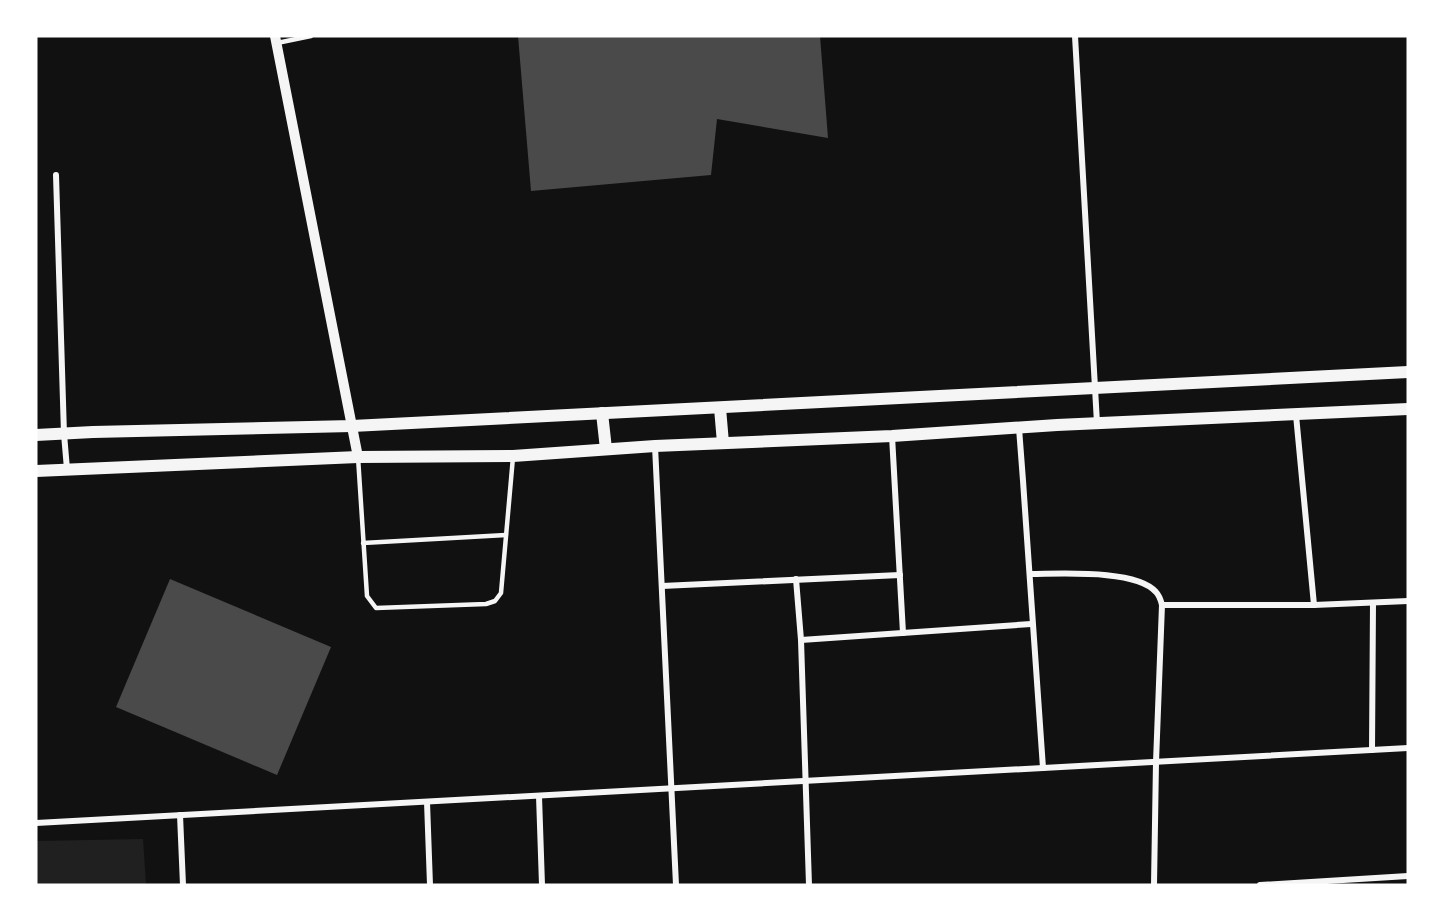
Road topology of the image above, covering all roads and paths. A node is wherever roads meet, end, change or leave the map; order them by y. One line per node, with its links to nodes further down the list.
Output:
1 (311, 36): 3 (lane)
2 (1075, 36): 6 (street)
3 (276, 40): 12 (street)
4 (56, 175): 14 (street)
5 (1408, 372): 6 (main road)
6 (1094, 387): 7 (main road); 11 (street)
7 (720, 408): 9 (main road); 17 (main road)
8 (1408, 409): 10 (main road)
9 (602, 413): 12 (main road); 19 (main road)
10 (1296, 415): 11 (main road); 33 (street)
11 (1097, 423): 13 (main road)
12 (352, 426): 14 (main road); 21 (street)
13 (1018, 427): 16 (main road); 26 (street)
14 (64, 434): 15 (main road); 22 (street)
15 (36, 435)
16 (892, 436): 17 (main road); 27 (street)
17 (723, 443): 18 (main road)
18 (655, 446): 19 (main road); 29 (street)
19 (606, 449): 20 (main road)
20 (513, 456): 21 (main road); 24 (lane)
21 (358, 457): 22 (main road); 25 (lane)
22 (67, 470): 23 (main road)
23 (36, 471)
24 (506, 535): 25 (lane); 25 (lane)
25 (363, 543)
26 (1031, 574): 32 (street); 34 (street)
27 (900, 575): 28 (street); 35 (street)
28 (796, 579): 29 (street); 36 (street)
29 (662, 586): 42 (street)
30 (1408, 601): 31 (street)
31 (1372, 603): 33 (street); 38 (street)
32 (1162, 605): 33 (street); 39 (street)
33 (1314, 605)
34 (1031, 624): 35 (street); 40 (street)
35 (903, 633): 36 (street)
36 (801, 640): 41 (street)
37 (1408, 748): 38 (street)
38 (1372, 750): 39 (street)
39 (1156, 762): 40 (street); 54 (street)
40 (1043, 768): 41 (street)
41 (805, 781): 42 (street); 53 (street)
42 (671, 788): 43 (street); 52 (street)
43 (539, 796): 44 (street); 51 (street)
44 (427, 802): 45 (street); 50 (street)
45 (180, 815): 46 (street); 49 (street)
46 (36, 823)
47 (1408, 876): 48 (street)
48 (1320, 883): 55 (street)
49 (183, 885)
50 (430, 885)
51 (542, 885)
52 (675, 885)
53 (809, 885)
54 (1154, 885)
55 (1260, 885)

